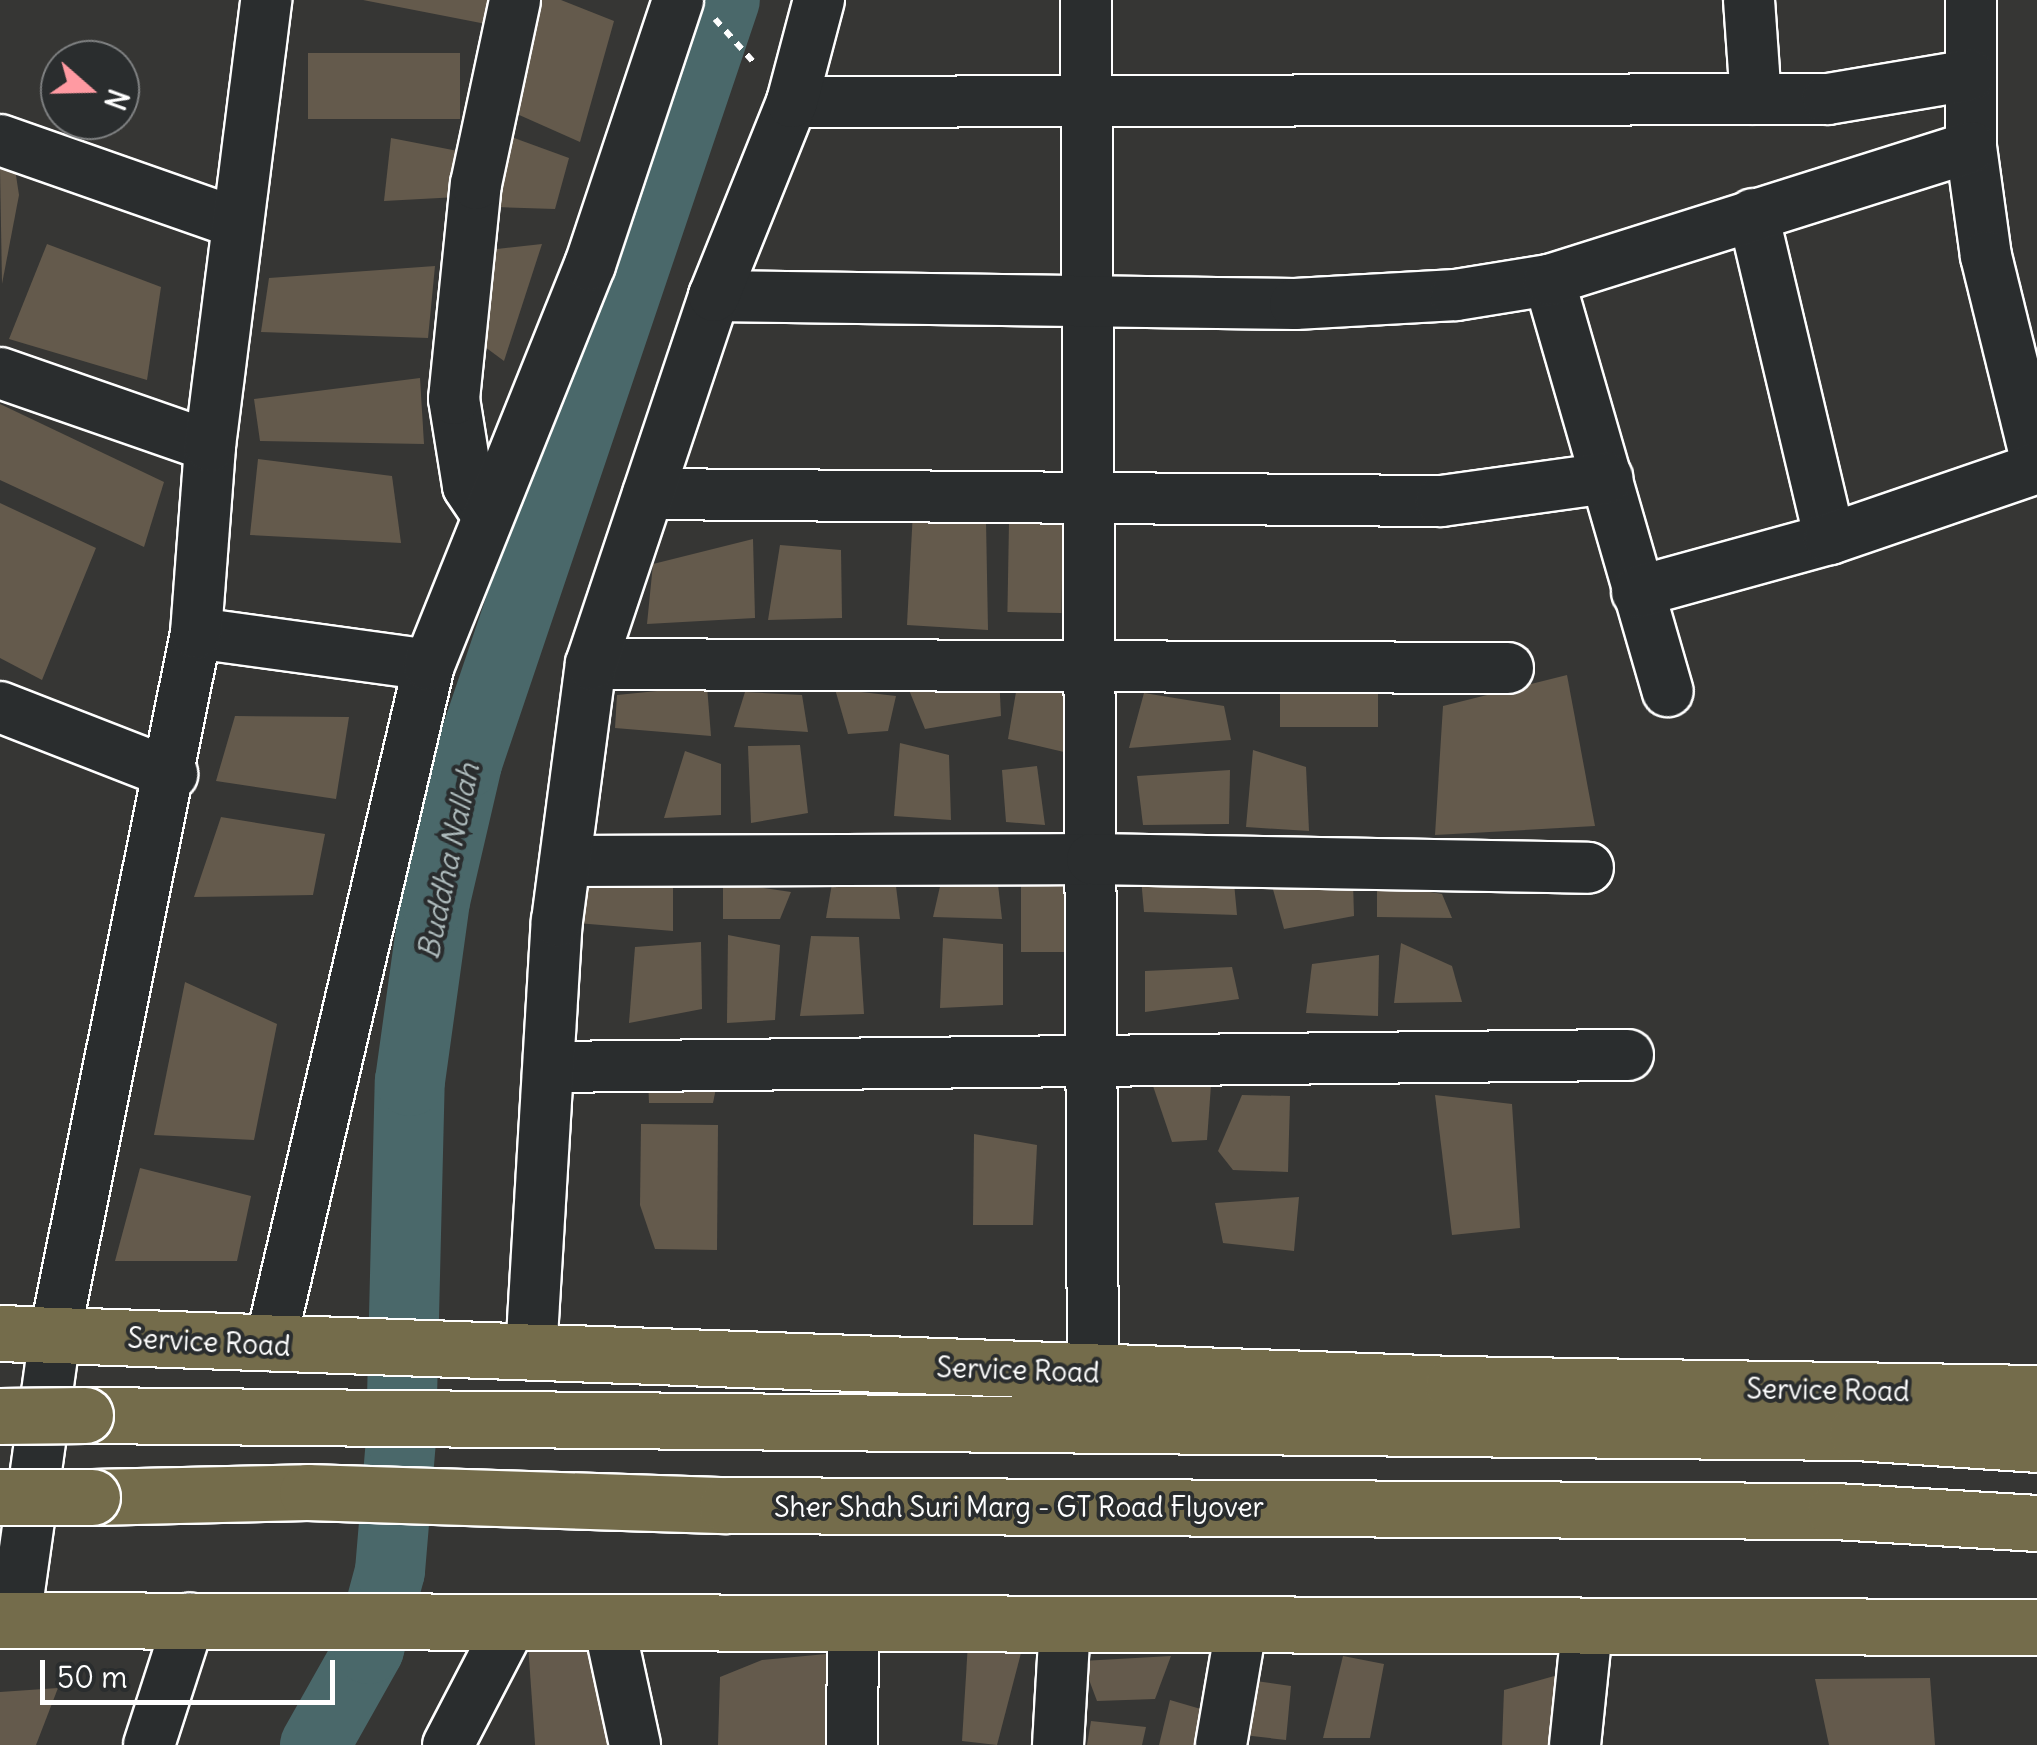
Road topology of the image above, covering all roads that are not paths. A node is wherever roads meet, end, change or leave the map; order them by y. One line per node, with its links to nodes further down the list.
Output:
1 (266, 0): 15 (street)
2 (516, 0): 25 (street)
3 (819, 0): 11 (street)
4 (1086, 0): 10 (street)
5 (1749, 0): 9 (street)
6 (1970, 0): 8 (street)
7 (691, 3): 25 (street)
8 (1970, 75): 9 (street); 13 (street)
9 (1756, 99): 10 (street)
10 (1087, 100): 11 (street); 18 (street)
11 (792, 102): 17 (street)
12 (0, 140): 15 (street)
13 (1971, 147): 14 (street); 21 (street)
14 (1753, 214): 16 (street); 26 (street)
15 (237, 222): 20 (street)
16 (1549, 280): 18 (street); 22 (street)
17 (714, 296): 18 (street); 23 (street)
18 (1091, 303): 24 (street)
19 (0, 373): 20 (street)
20 (210, 446): 28 (street)
21 (2037, 466): 26 (street)
22 (1607, 478): 24 (street); 27 (street)
23 (648, 494): 24 (street); 29 (street)
24 (1091, 498): 31 (street)
25 (486, 512): 30 (street)
26 (1830, 539): 27 (street)
27 (1638, 592): 33 (street)
28 (196, 633): 30 (street); 35 (street)
29 (591, 664): 31 (street); 37 (street)
30 (429, 665): 44 (street)
31 (1087, 665): 32 (street); 36 (street)
32 (1508, 668)
33 (1668, 691)
34 (0, 707): 35 (street)
35 (172, 774): 43 (street)
36 (1092, 859): 37 (street); 38 (street); 40 (street)
37 (566, 862): 41 (street)
38 (1588, 868)
39 (1628, 1054): 40 (street)
40 (1088, 1062): 41 (street); 46 (street)
41 (549, 1067): 45 (street)
42 (0, 1334): 43 (main road, Service Road)
43 (56, 1334): 44 (main road, Service Road); 53 (street)
44 (287, 1346): 45 (main road, Service Road)
45 (531, 1354): 46 (main road, Service Road)
46 (1094, 1372): 47 (main road, Service Road)
47 (2037, 1393)
48 (0, 1416): 49 (main road, bridge)
49 (2037, 1444)
50 (0, 1497): 51 (main road, Sher Shah Suri Marg - GT Road Flyover, bridge)
51 (2037, 1523)
52 (190, 1618): 53 (main road); 55 (main road); 61 (street)
53 (7, 1620)
54 (608, 1620): 55 (main road); 56 (main road); 63 (street)
55 (493, 1621): 62 (street)
56 (853, 1622): 57 (main road); 64 (street)
57 (1066, 1625): 59 (main road); 65 (street)
58 (2037, 1627): 60 (main road)
59 (1241, 1628): 60 (main road); 66 (street)
60 (1587, 1628): 67 (street)
61 (148, 1745)
62 (448, 1745)
63 (634, 1745)
64 (852, 1745)
65 (1058, 1745)
66 (1221, 1745)
67 (1576, 1745)

